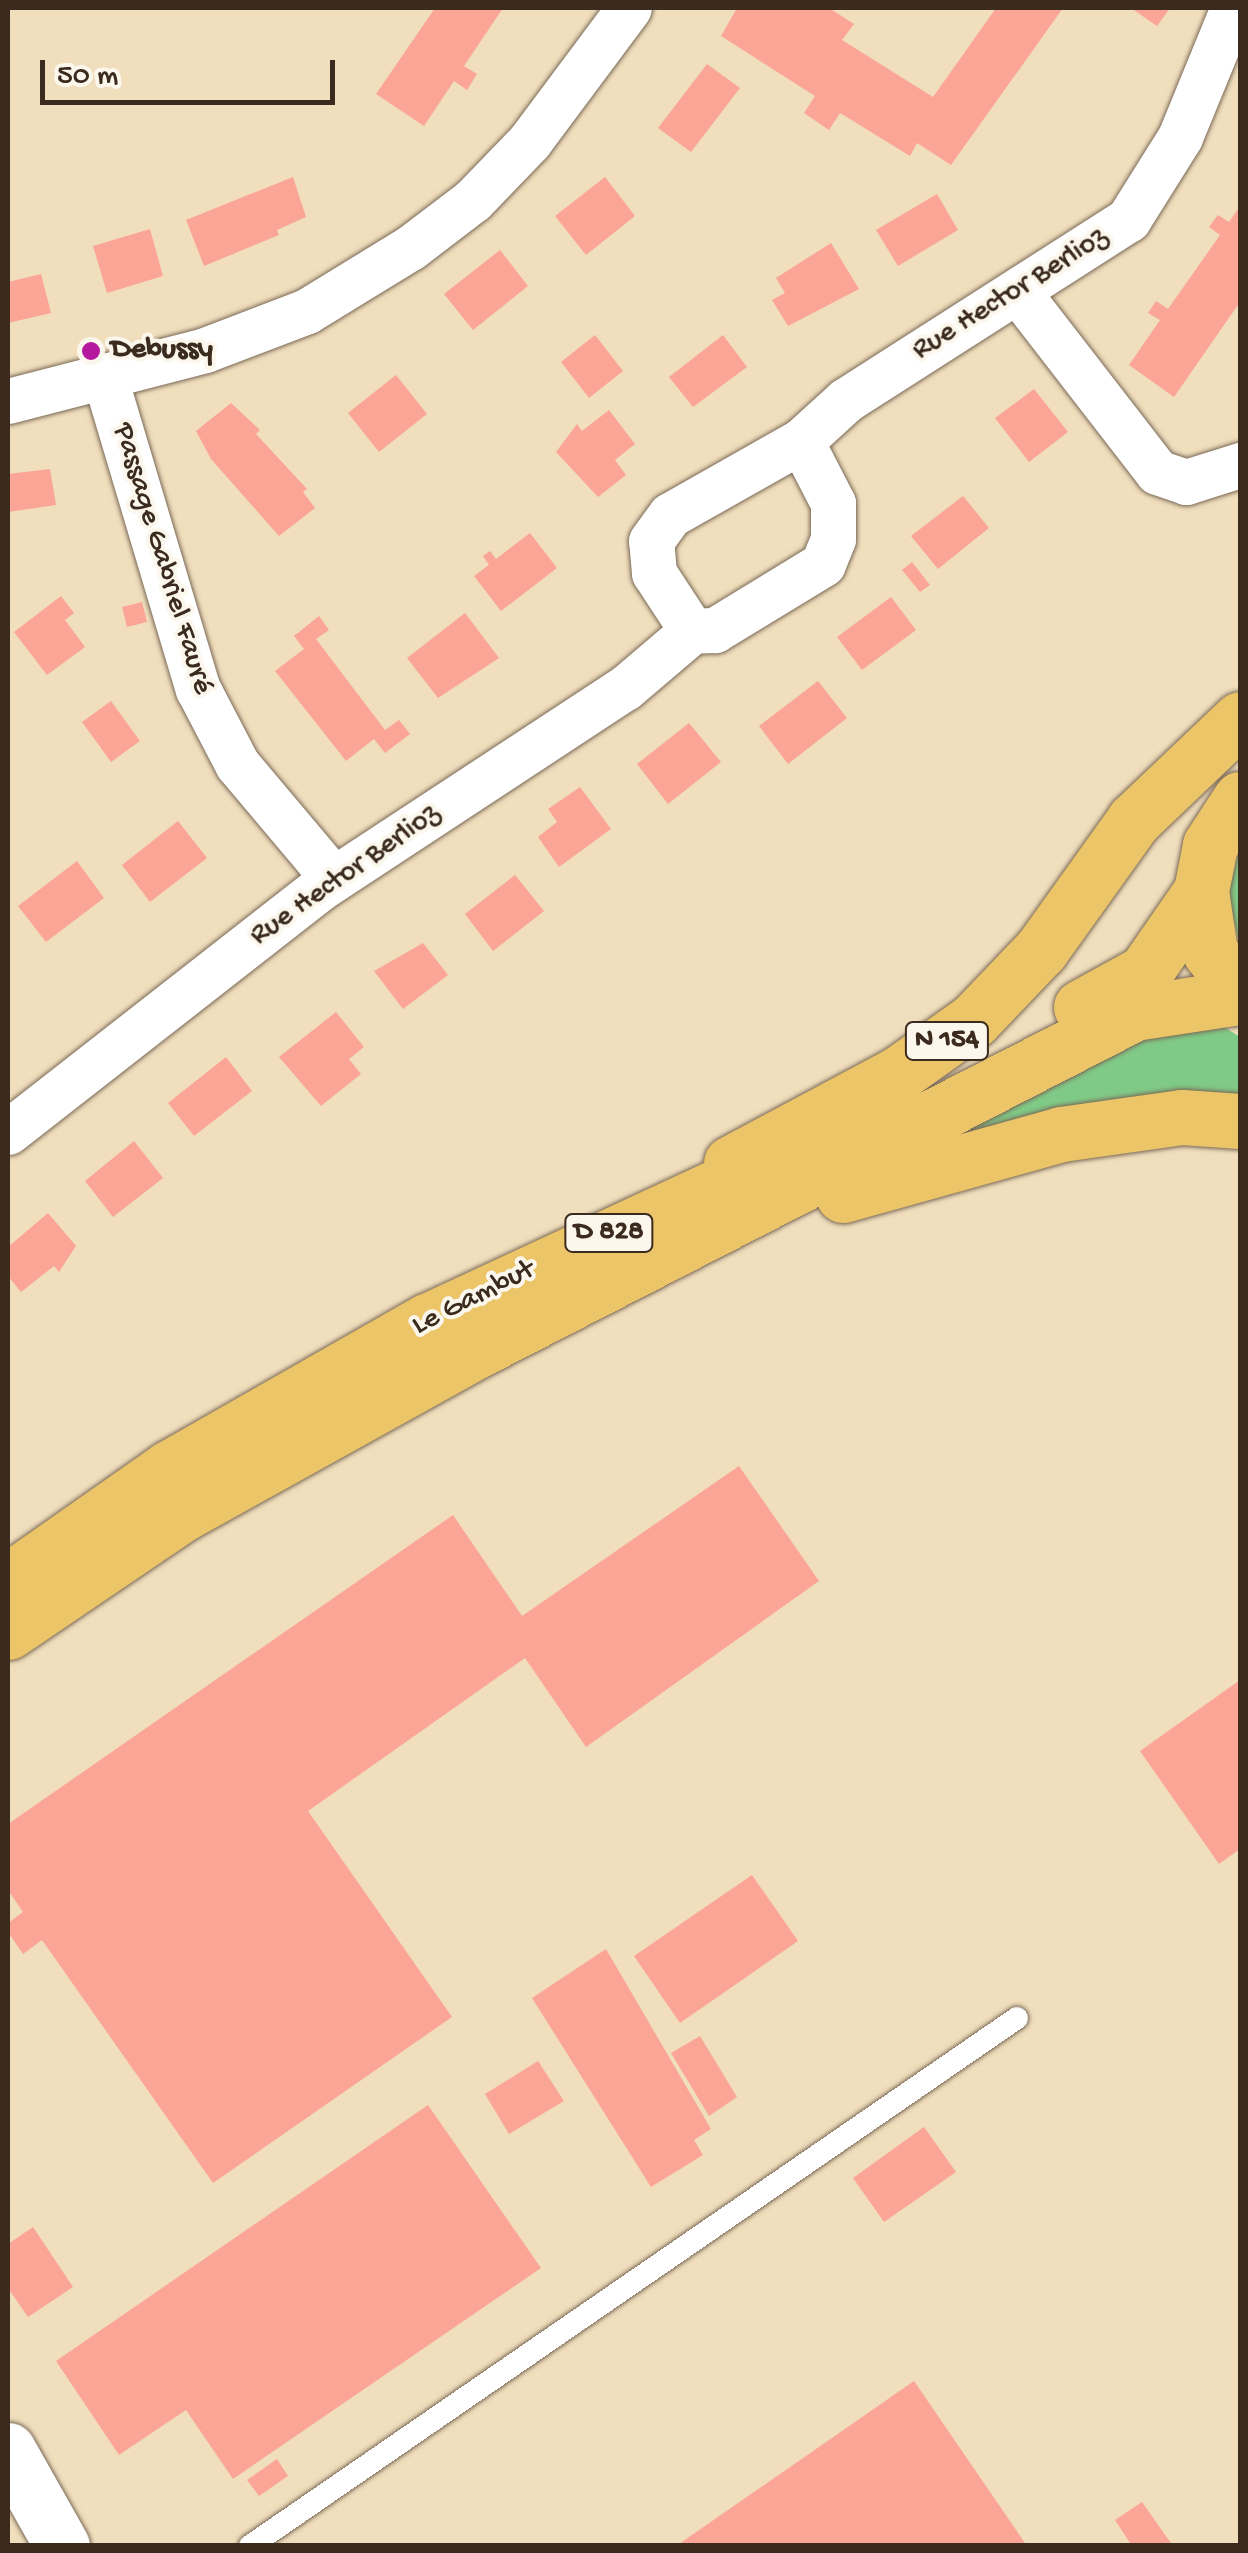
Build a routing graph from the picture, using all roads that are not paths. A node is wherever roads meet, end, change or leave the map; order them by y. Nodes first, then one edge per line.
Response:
1 (629, 8) edge
2 (1234, 8) edge
3 (1018, 292) junction
4 (104, 378) junction
5 (8, 400) edge
6 (801, 441) junction
7 (1240, 465) edge
8 (692, 631) junction
9 (1240, 719) edge
10 (1240, 799) edge
11 (334, 879) junction
12 (1201, 891) junction
13 (1240, 994) edge
14 (1240, 1121) edge
15 (8, 1132) edge
16 (564, 1253) junction
17 (651, 1262) junction
18 (8, 1581) edge
19 (8, 1632) edge
20 (1017, 2018) dead end
21 (8, 2450) edge
22 (62, 2546) edge
23 (250, 2546) edge

1 - 4 street
2 - 3 street, Rue Hector Berlioz
3 - 6 street, Rue Hector Berlioz
3 - 7 street
4 - 5 street
4 - 11 street, Passage Gabriel Fauré
6 - 8 street, Rue Hector Berlioz
6 - 8 street, Rue Hector Berlioz
8 - 11 street, Rue Hector Berlioz
9 - 16 main road, N 154
10 - 12 main road
11 - 15 street, Rue Hector Berlioz
12 - 13 main road
12 - 16 main road, Le Gambut / D 828
13 - 17 main road, D 828
14 - 17 main road, D 828
16 - 18 main road, Le Gambut / D 828
17 - 19 main road, Le Gambut / D 828
20 - 23 lane
21 - 22 street

